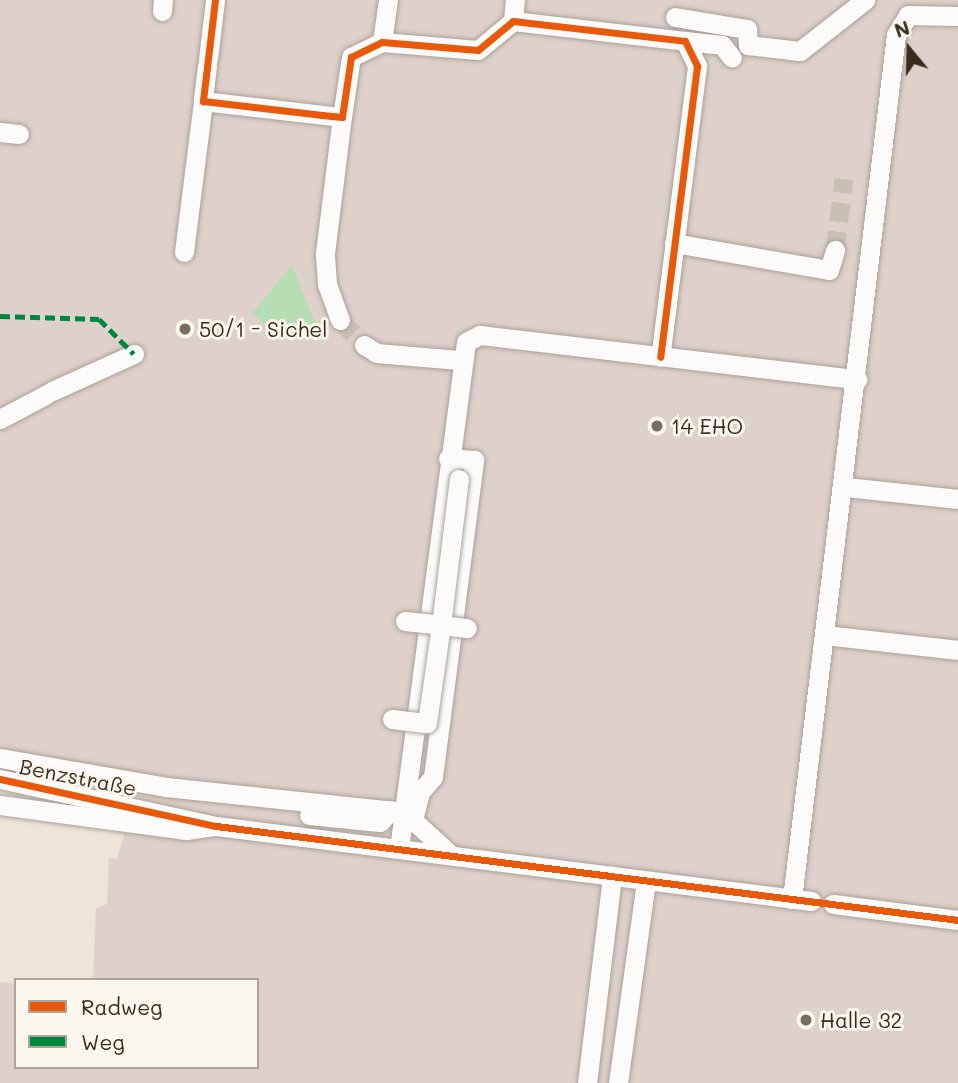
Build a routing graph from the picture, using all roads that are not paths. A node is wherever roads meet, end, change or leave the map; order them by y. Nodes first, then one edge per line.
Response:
1 (215, 0) edge
2 (387, 0) edge
3 (515, 0) edge
4 (865, 0) edge
5 (958, 16) edge
6 (675, 17) dead end
7 (513, 21) junction
8 (685, 41) junction
9 (382, 42) junction
10 (732, 58) dead end
11 (204, 101) junction
12 (342, 117) junction
13 (674, 243) junction
14 (835, 250) tunnel mouth
15 (184, 252) dead end
16 (340, 320) tunnel mouth
17 (364, 345) tunnel mouth
18 (134, 354) dead end
19 (660, 358) junction
20 (459, 360) junction
21 (858, 379) junction
22 (0, 419) edge
23 (460, 464) junction
24 (846, 487) junction
25 (958, 499) edge
26 (405, 621) dead end
27 (441, 625) junction
28 (467, 628) dead end
29 (825, 635) junction
30 (958, 650) edge
31 (392, 719) dead end
32 (0, 758) edge
33 (0, 779) edge
34 (0, 805) edge
35 (403, 813) junction
36 (148, 816) junction
37 (216, 826) junction
38 (399, 849) junction
39 (452, 855) junction
40 (612, 876) junction
41 (646, 881) junction
42 (833, 904) dead end
43 (958, 920) edge
44 (587, 1083) edge
45 (618, 1083) edge

1 - 11 street
2 - 9 street
3 - 7 street
4 - 6 street
5 - 21 street
7 - 8 street
7 - 9 street
8 - 10 street
8 - 13 street
9 - 12 street
11 - 12 street
11 - 15 street
12 - 16 street
13 - 14 street
13 - 19 street
17 - 20 street
18 - 22 street
19 - 20 street
19 - 21 street
20 - 23 street
21 - 24 street
23 - 27 street, bridge
23 - 35 street
24 - 25 street
24 - 29 street
26 - 27 street, bridge
27 - 28 street, bridge
27 - 31 street, bridge
29 - 30 street
29 - 41 street
32 - 35 street
33 - 36 street, Benzstraße
34 - 36 street, Benzstraße
35 - 37 street
35 - 38 street
35 - 39 street
36 - 37 street
37 - 38 street
38 - 39 street
39 - 40 street
40 - 41 street
40 - 44 street
41 - 45 street
42 - 43 street

